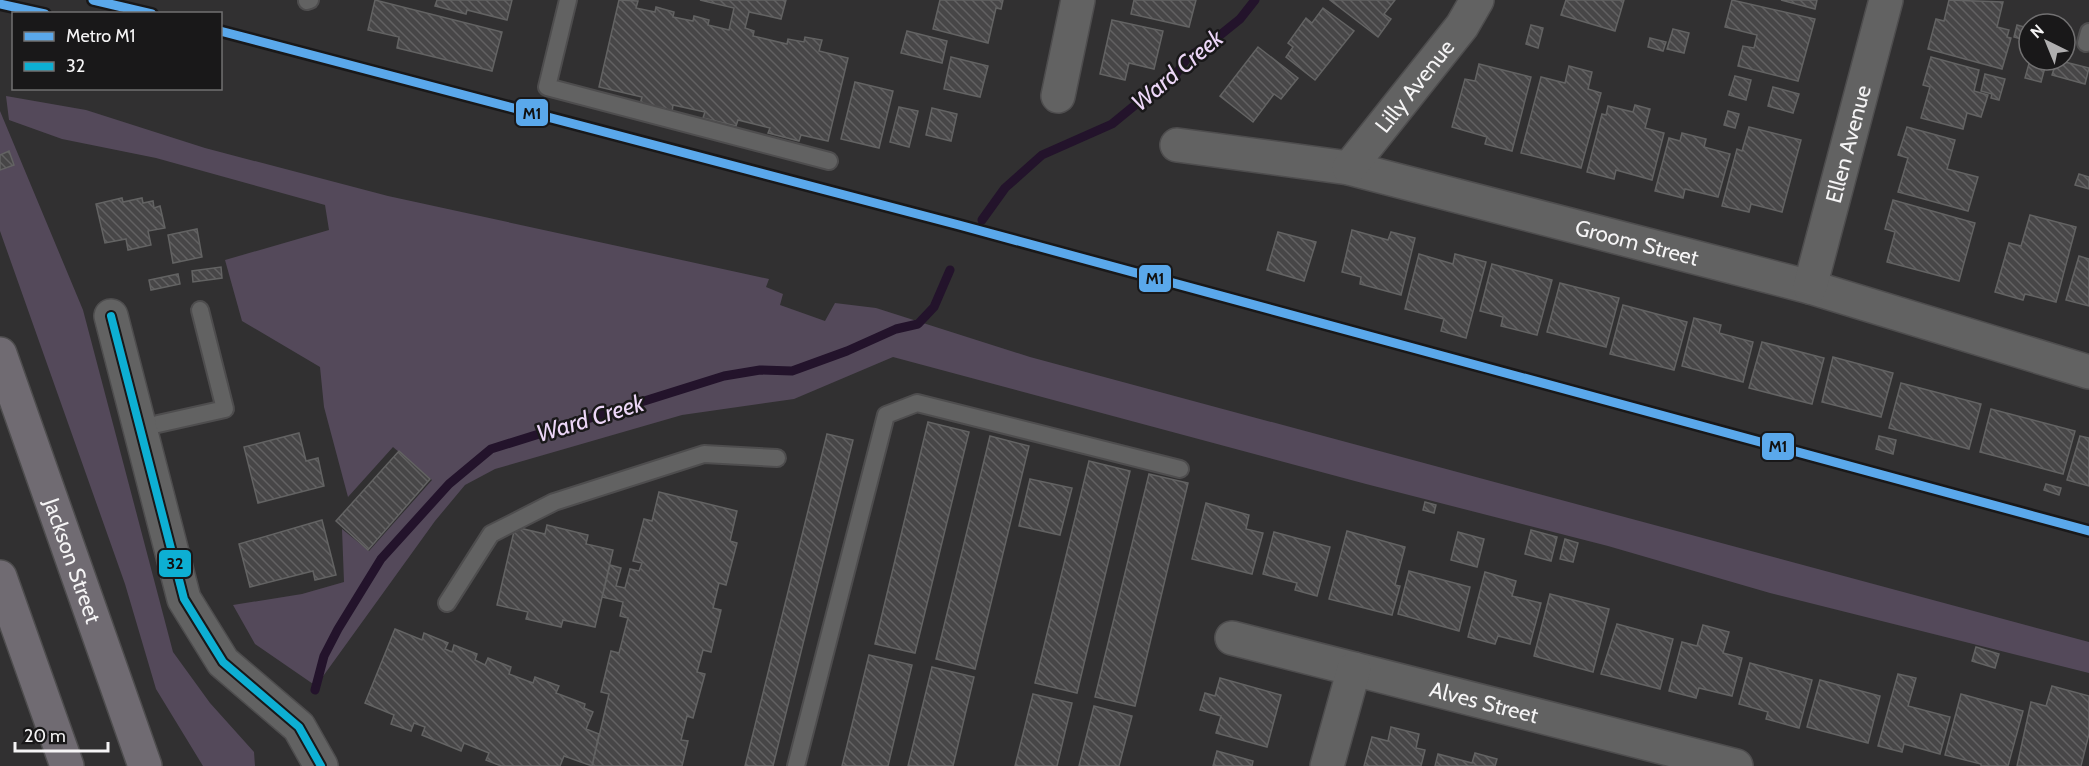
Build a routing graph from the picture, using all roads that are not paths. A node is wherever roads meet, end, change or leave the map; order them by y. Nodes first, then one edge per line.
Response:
1 (568, 0) edge
2 (1078, 0) edge
3 (1477, 0) edge
4 (1886, 0) edge
5 (1058, 96) dead end
6 (1177, 145) dead end
7 (829, 161) dead end
8 (1349, 168) junction
9 (1810, 287) junction
10 (200, 310) dead end
11 (111, 316) dead end
12 (0, 354) edge
13 (2089, 372) edge
14 (140, 428) junction
15 (777, 458) dead end
16 (1180, 469) dead end
17 (0, 577) edge
18 (447, 603) dead end
19 (1232, 638) dead end
20 (1354, 669) junction
21 (67, 766) edge
22 (145, 766) edge
23 (321, 766) edge
24 (796, 766) edge
25 (1327, 766) edge
26 (1736, 766) edge

1 - 7 lane
2 - 5 street
3 - 8 street, Lilly Avenue
4 - 9 street, Ellen Avenue
6 - 8 street, Groom Street
8 - 9 street, Groom Street
9 - 13 street, Groom Street
10 - 14 lane
11 - 14 street
12 - 22 main road, Jackson Street
14 - 23 street
15 - 18 lane
16 - 24 lane
17 - 21 main road
19 - 20 street, Alves Street
20 - 25 street
20 - 26 street, Alves Street

